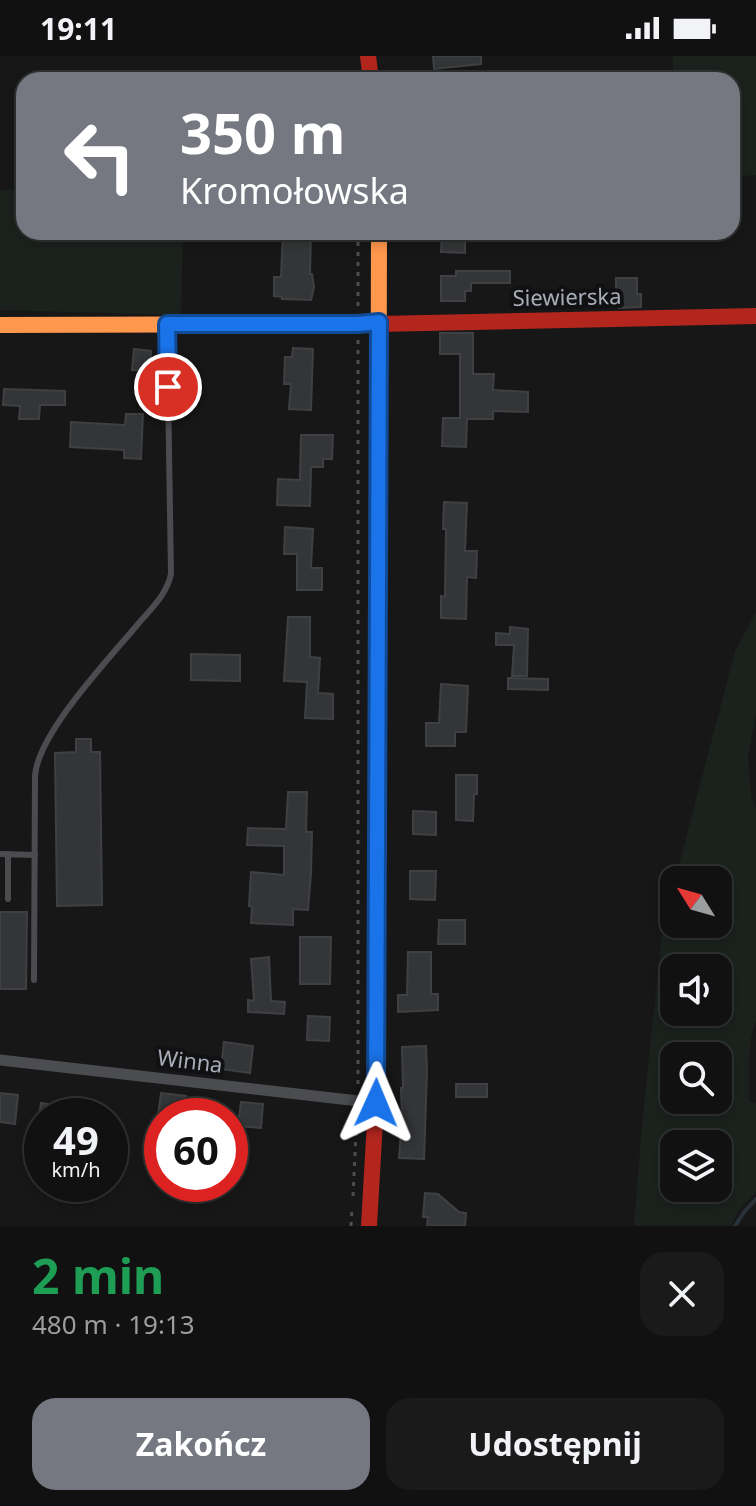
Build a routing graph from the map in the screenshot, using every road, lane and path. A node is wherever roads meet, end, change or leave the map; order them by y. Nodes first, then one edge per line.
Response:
1 (358, 240) edge
2 (379, 240) edge
3 (756, 316) edge
4 (379, 322) junction
5 (167, 324) junction
6 (358, 324) junction
7 (0, 325) edge
8 (4, 854) edge
9 (35, 855) junction
10 (8, 899) dead end
11 (34, 980) dead end
12 (0, 1060) edge
13 (358, 1101) junction
14 (376, 1103) junction
15 (351, 1226) edge
16 (369, 1226) edge

1 - 6 path
2 - 4 main road
3 - 4 main road, Siewierska
4 - 6 main road, Siewierska
4 - 14 main road
5 - 6 main road, Siewierska
5 - 7 main road, Siewierska
5 - 9 lane
6 - 13 path
8 - 9 lane
8 - 10 lane
9 - 11 lane
12 - 13 street, Winna
13 - 14 street, Winna
13 - 15 path
14 - 16 main road

